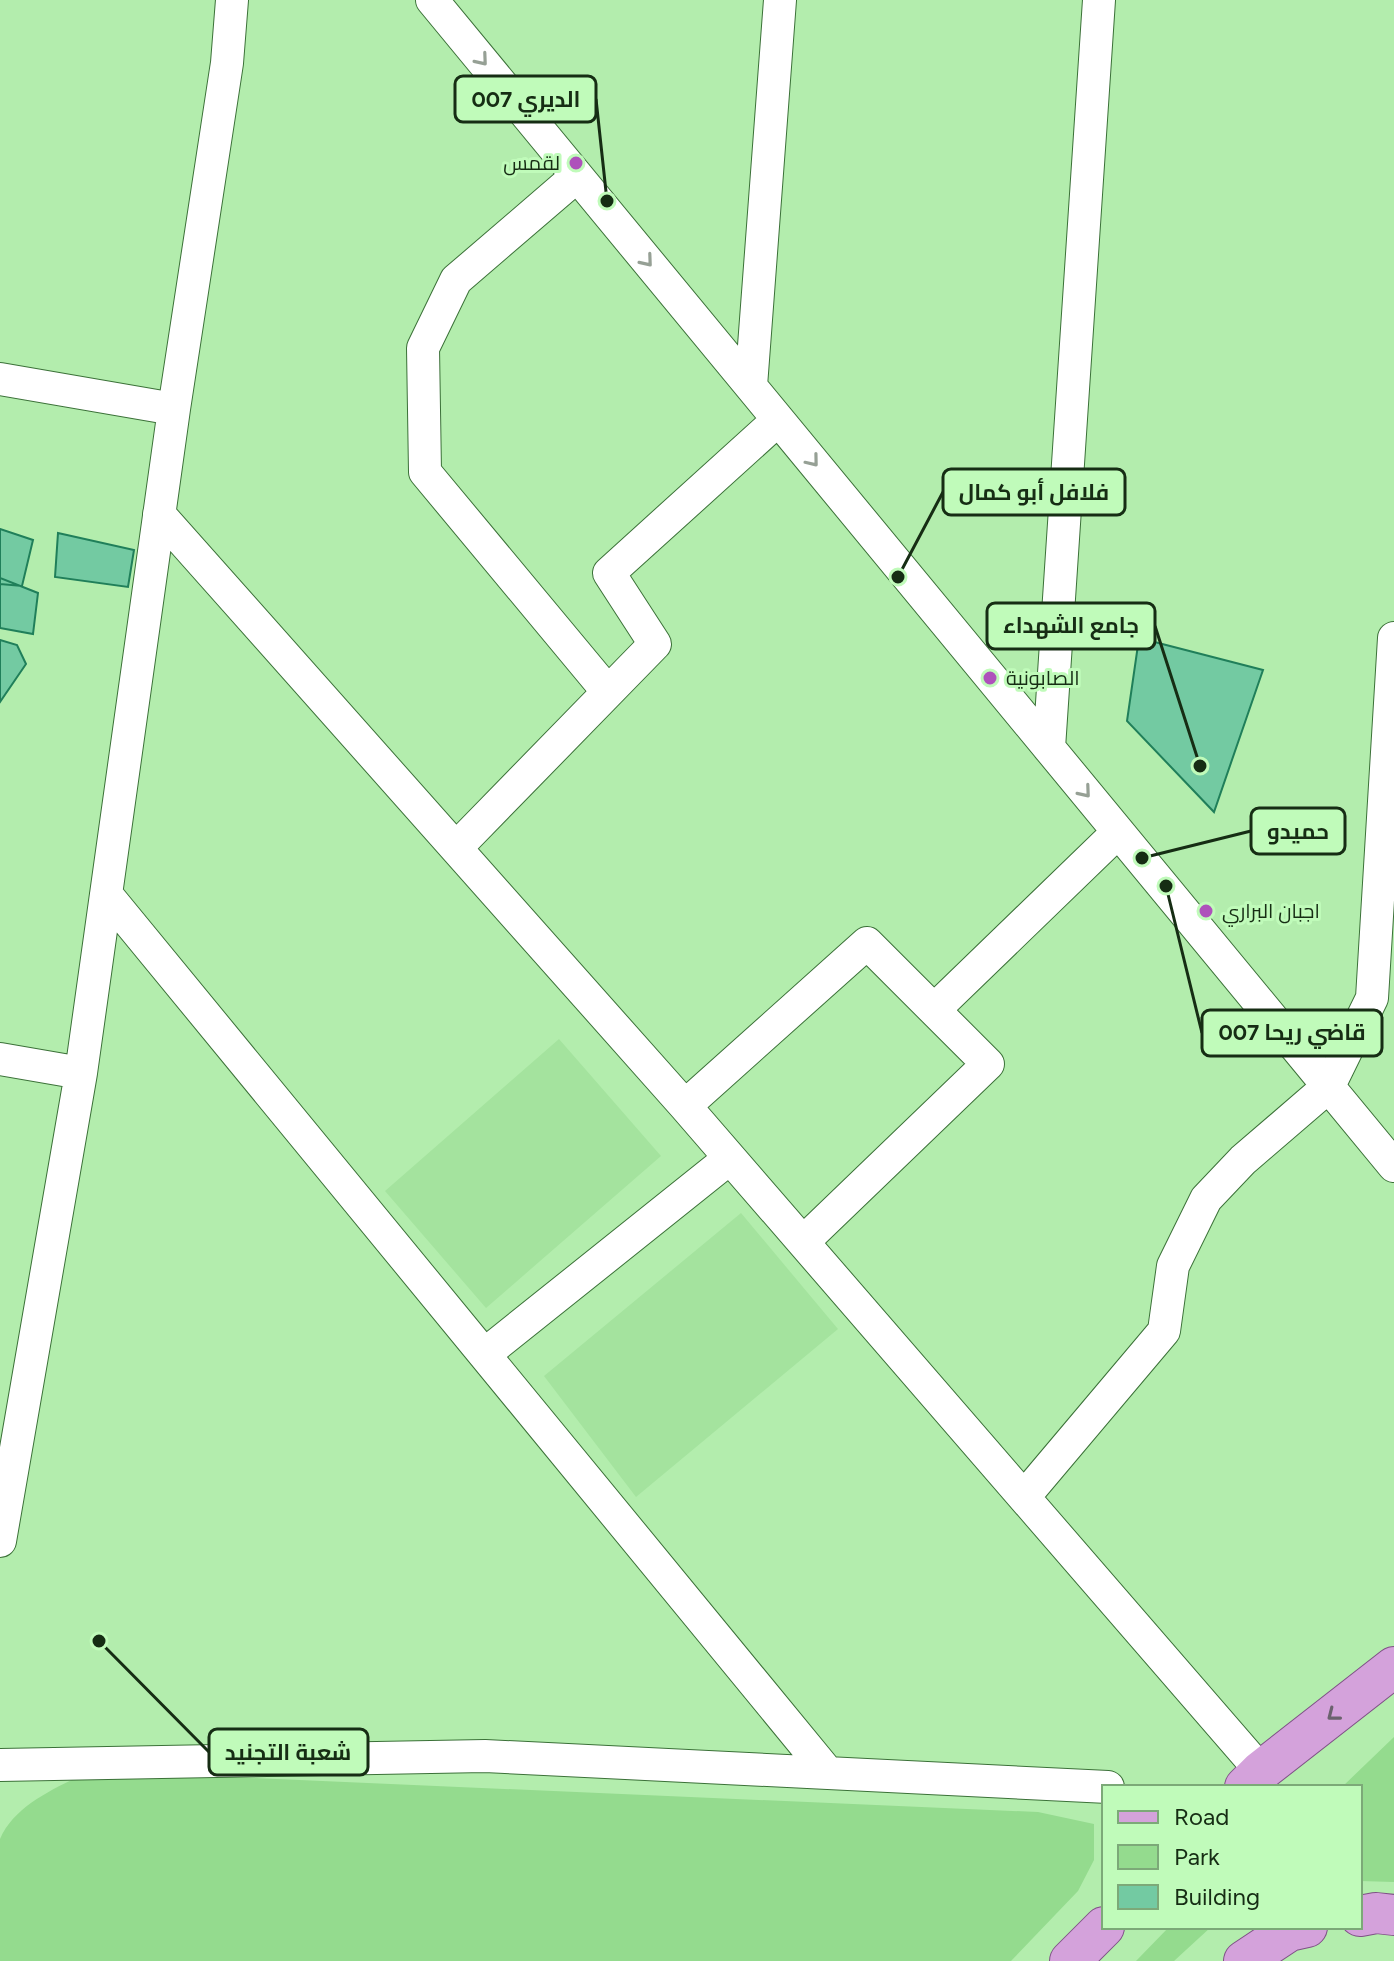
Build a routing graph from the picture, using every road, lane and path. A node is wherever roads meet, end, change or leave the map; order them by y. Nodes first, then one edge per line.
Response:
1 (232, 0) edge
2 (432, 0) edge
3 (780, 0) edge
4 (1099, 0) edge
5 (577, 176) junction
6 (0, 379) edge
7 (751, 386) junction
8 (174, 409) junction
9 (778, 420) junction
10 (159, 514) junction
11 (1394, 638) edge
12 (608, 692) junction
13 (1049, 748) junction
14 (1118, 832) junction
15 (456, 848) junction
16 (106, 894) junction
17 (934, 1010) junction
18 (0, 1059) edge
19 (81, 1073) junction
20 (1329, 1086) junction
21 (685, 1106) junction
22 (730, 1158) junction
23 (1394, 1166) edge
24 (803, 1242) junction
25 (485, 1354) junction
26 (1024, 1497) junction
27 (0, 1541) edge
28 (1394, 1667) edge
29 (0, 1765) edge
30 (828, 1773) junction
31 (1253, 1779) edge
32 (1102, 1787) edge
33 (1394, 1915) edge
34 (1362, 1916) edge
35 (1102, 1929) edge
36 (1298, 1929) edge
37 (1070, 1961) edge
38 (1244, 1961) edge

1 - 8 street
2 -> 5 street
3 - 7 street
4 - 13 street
5 -> 7 street
5 - 12 street
6 - 8 street
7 - 9 street
8 - 10 street
9 - 12 street
9 -> 13 street
10 - 15 street
10 - 16 street
11 - 20 street
12 - 15 street
13 -> 14 street
14 - 17 street
14 - 20 street
15 - 21 street
16 - 19 street
16 - 25 street
17 - 21 street
17 - 24 street
18 - 19 street
19 - 27 street
20 - 23 street
20 - 26 street
21 - 22 street
22 - 24 street
22 - 25 street
24 - 26 street
25 - 30 street
26 - 31 street
28 -> 31 main road
29 - 30 street
30 - 32 street
33 - 34 main road
35 - 37 main road
36 - 38 main road

